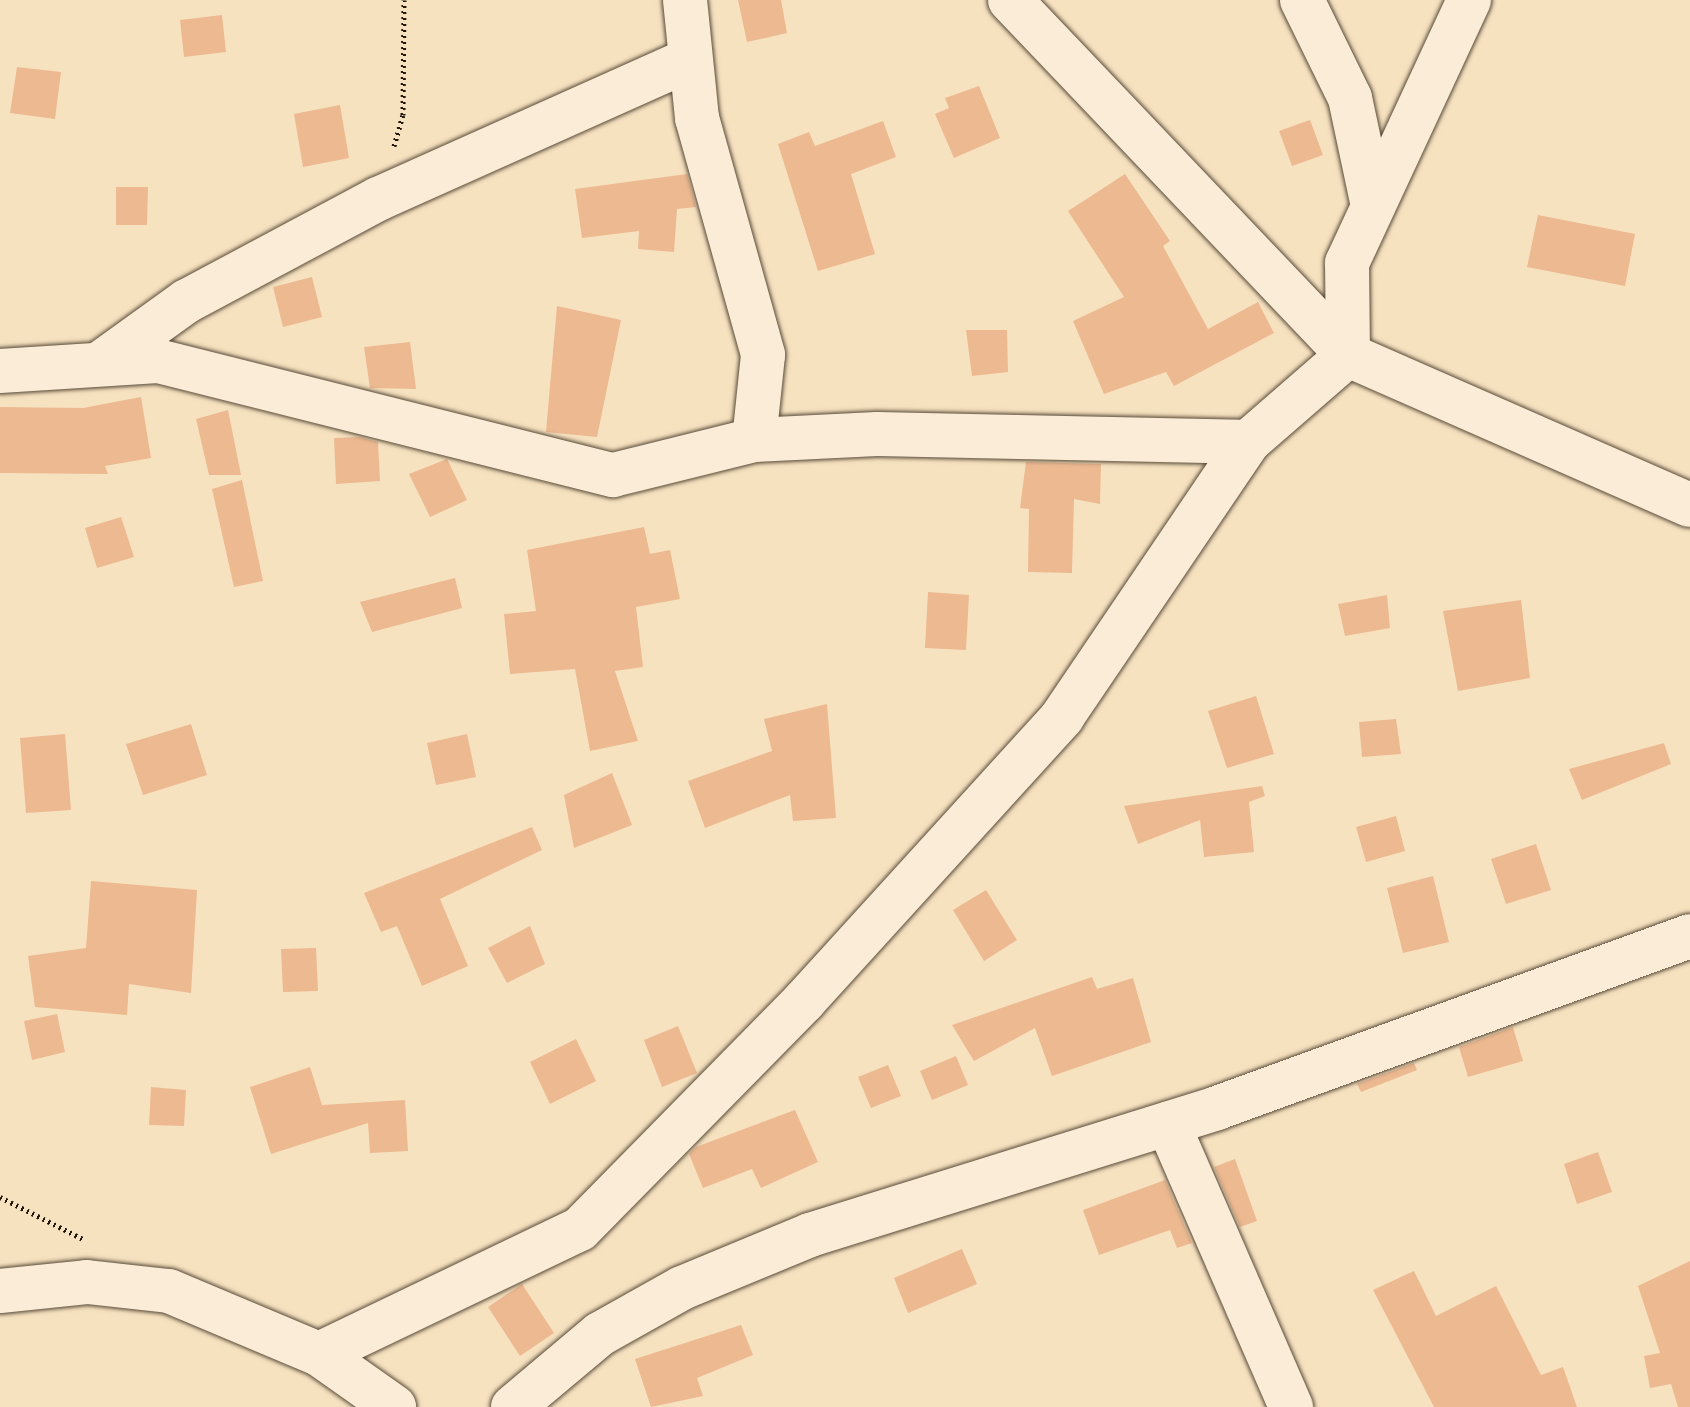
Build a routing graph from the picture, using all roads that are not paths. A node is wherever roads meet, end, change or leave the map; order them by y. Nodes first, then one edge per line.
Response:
1 (685, 0) edge
2 (1010, 0) edge
3 (1302, 0) edge
4 (1469, 0) edge
5 (686, 61) junction
6 (1373, 206) junction
7 (1348, 355) junction
8 (102, 362) junction
9 (0, 371) edge
10 (754, 440) junction
11 (1248, 442) junction
12 (1690, 505) edge
13 (1690, 936) edge
14 (1168, 1124) junction
15 (0, 1291) edge
16 (319, 1354) junction
17 (394, 1407) edge
18 (513, 1407) edge
19 (1291, 1407) edge

1 - 5 street
2 - 7 street
3 - 6 street
4 - 6 street
5 - 8 street
5 - 10 street
6 - 7 street
7 - 11 street
7 - 12 street
8 - 9 street
8 - 10 street
10 - 11 street
11 - 16 street
13 - 14 street
14 - 18 street
14 - 19 street
15 - 16 street
16 - 17 street

